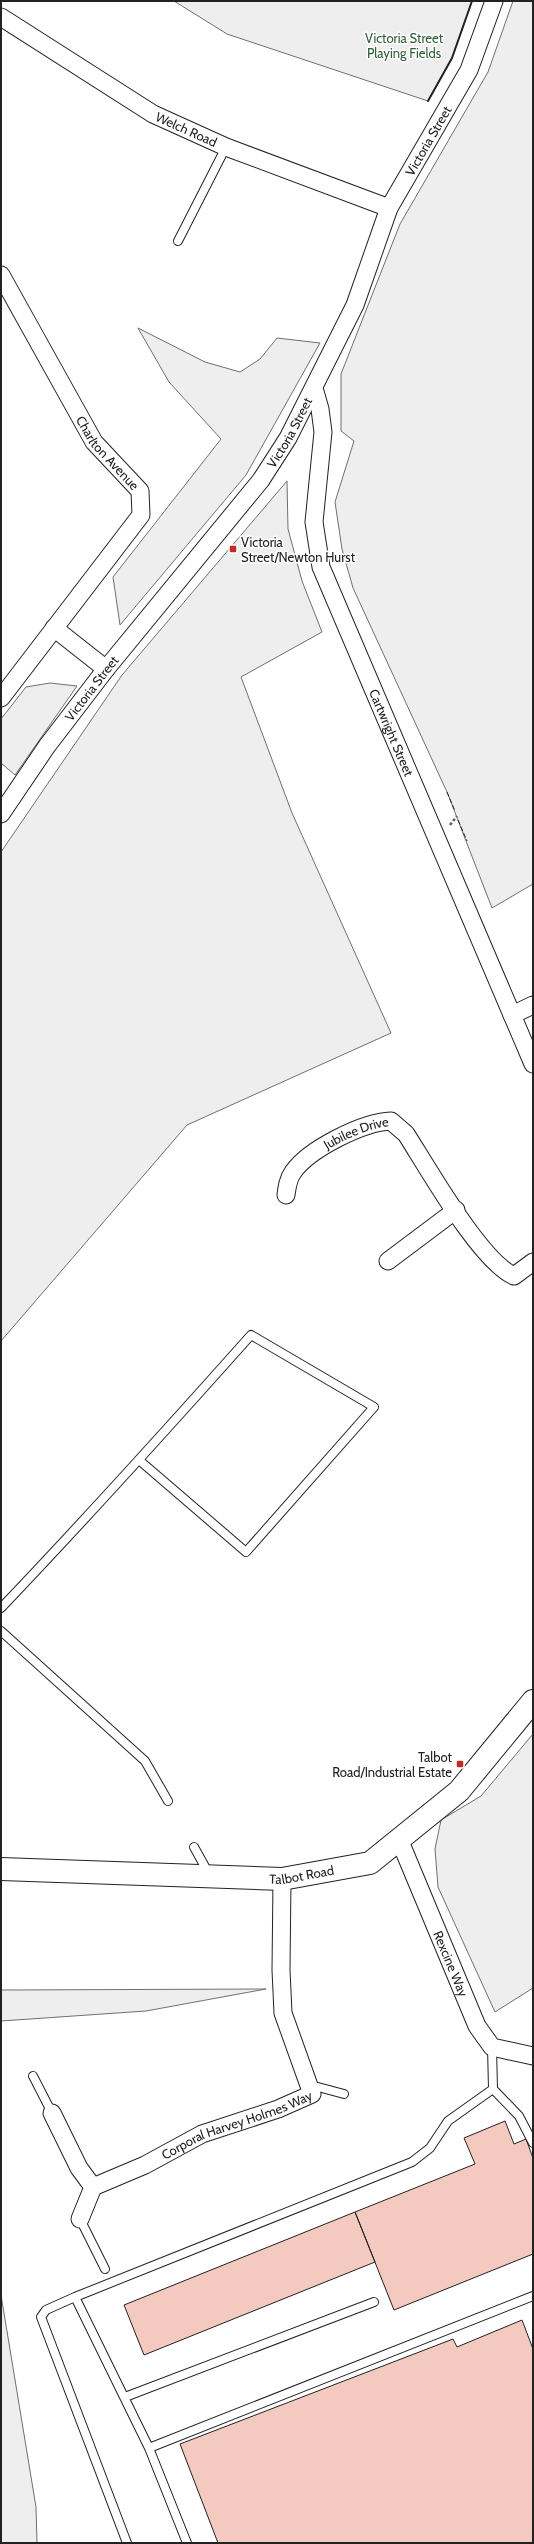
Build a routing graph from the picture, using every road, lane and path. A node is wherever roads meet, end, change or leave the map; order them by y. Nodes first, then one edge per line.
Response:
1 (494, 1) edge
2 (1, 17) edge
3 (226, 147) junction
4 (389, 208) junction
5 (178, 241) dead end
6 (1, 275) edge
7 (314, 388) junction
8 (54, 628) junction
9 (106, 669) junction
10 (1, 698) edge
11 (1, 814) edge
12 (533, 1004) edge
13 (512, 1015) junction
14 (533, 1064) edge
15 (286, 1195) dead end
16 (456, 1210) junction
17 (388, 1260) dead end
18 (533, 1262) edge
19 (139, 1460) junction
20 (1, 1608) edge
21 (1, 1631) edge
22 (533, 1701) edge
23 (168, 1801) dead end
24 (399, 1840) junction
25 (194, 1847) dead end
26 (1, 1869) edge
27 (210, 1876) junction
28 (282, 1879) junction
29 (492, 2047) junction
30 (533, 2056) edge
31 (33, 2076) dead end
32 (493, 2089) junction
33 (312, 2094) junction
34 (344, 2094) dead end
35 (52, 2113) joint
36 (533, 2143) edge
37 (93, 2187) junction
38 (80, 2219) joint
39 (105, 2269) dead end
40 (533, 2296) edge
41 (75, 2297) junction
42 (374, 2302) dead end
43 (125, 2397) junction
44 (149, 2448) junction
45 (127, 2543) edge
46 (187, 2543) edge

1 - 4 street, Victoria Street
2 - 3 street, Welch Road
3 - 4 street, Welch Road
3 - 5 lane
4 - 7 street, Victoria Street
6 - 8 street, Charlton Avenue
7 - 9 street, Victoria Street
7 - 13 street, Cartwright Street
8 - 9 street
8 - 10 street, Charlton Avenue
9 - 11 street, Victoria Street
12 - 13 street
13 - 14 street, Cartwright Street
15 - 16 street, Jubilee Drive
16 - 17 street
16 - 18 street, Jubilee Drive
19 - 19 lane
19 - 20 lane
21 - 23 lane
22 - 24 street, Talbot Road
24 - 28 street, Talbot Road
24 - 29 street, Rexcine Way
25 - 27 lane
26 - 27 street, Talbot Road
27 - 28 street, Talbot Road
28 - 33 street, Corporal Harvey Holmes Way
29 - 30 street
29 - 32 lane
31 - 35 lane
32 - 36 lane
32 - 41 lane
33 - 34 lane
33 - 37 street, Corporal Harvey Holmes Way
35 - 37 street
37 - 38 street
38 - 39 lane
40 - 44 lane
41 - 43 lane
41 - 45 lane
42 - 43 lane
43 - 44 lane
44 - 46 lane

